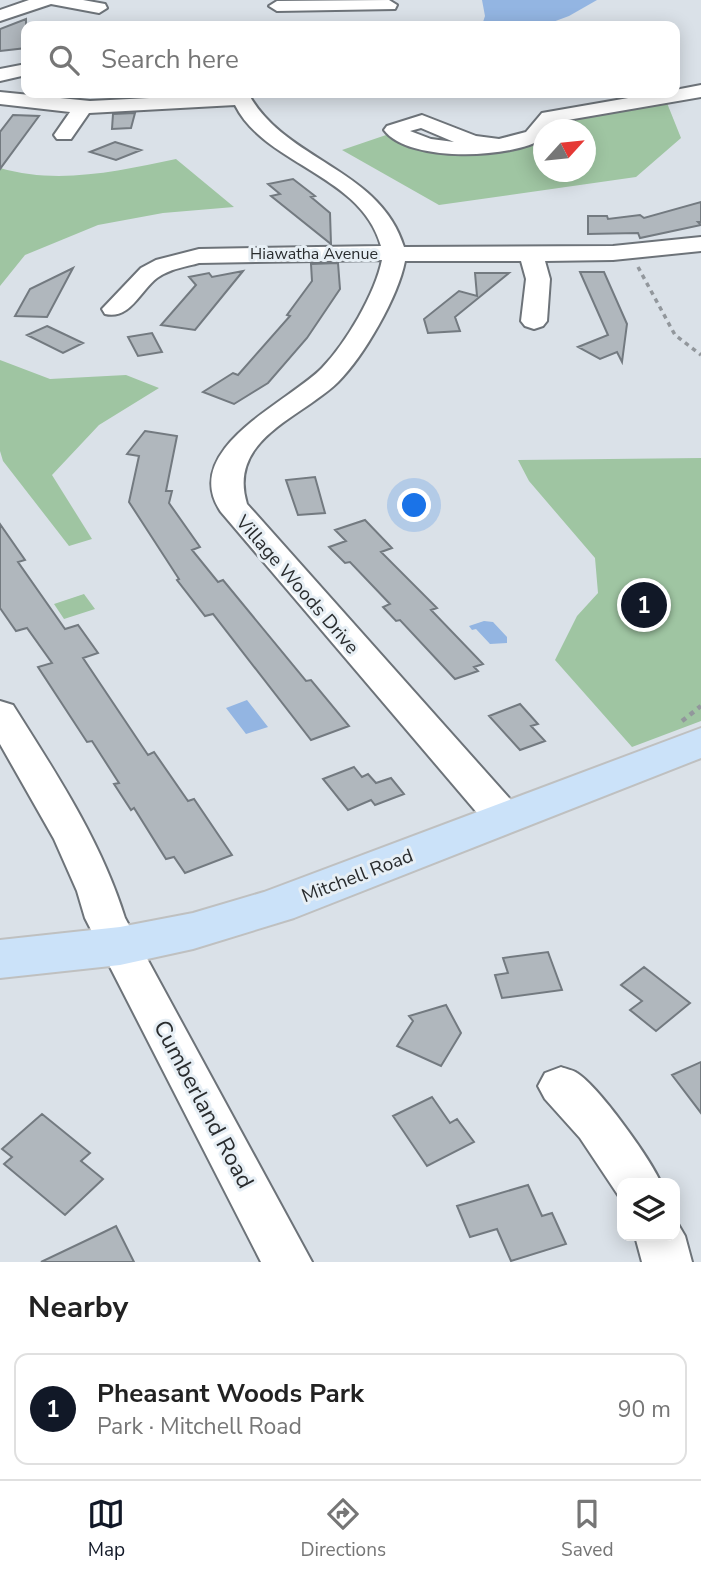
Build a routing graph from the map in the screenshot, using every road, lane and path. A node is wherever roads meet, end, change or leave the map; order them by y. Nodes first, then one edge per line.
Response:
1 (45, 0) edge
2 (55, 0) edge
3 (389, 5) dead end
4 (99, 8) dead end
5 (276, 8) edge
6 (0, 16) edge
7 (21, 71) edge
8 (0, 75) edge
9 (701, 91) edge
10 (680, 95) edge
11 (0, 98) edge
12 (221, 98) edge
13 (242, 98) edge
14 (660, 98) edge
15 (83, 107) junction
16 (64, 135) dead end
17 (499, 145) dead end
18 (701, 244) edge
19 (394, 253) junction
20 (630, 253) junction
21 (531, 254) junction
22 (114, 309) dead end
23 (534, 321) dead end
24 (701, 355) edge
25 (701, 706) edge
26 (0, 713) edge
27 (686, 734) edge
28 (504, 818) junction
29 (120, 946) junction
30 (0, 959) edge
31 (561, 1086) dead end
32 (634, 1178) edge
33 (661, 1241) edge
34 (287, 1262) edge
35 (667, 1262) edge

1 - 6 street
2 - 4 street
3 - 5 street
7 - 8 street
9 - 10 street
11 - 15 street
12 - 15 street
13 - 19 street
14 - 17 street
15 - 16 street
18 - 20 street, Hiawatha Avenue
19 - 21 street, Hiawatha Avenue
19 - 22 street, Hiawatha Avenue
19 - 28 street, Village Woods Drive
20 - 21 street, Hiawatha Avenue
20 - 24 path
21 - 23 street
25 - 27 path
26 - 29 street, Cumberland Road
27 - 28 main road, Mitchell Road
28 - 29 main road, Mitchell Road
29 - 30 main road, Mitchell Road
29 - 34 street, Cumberland Road
31 - 32 street
33 - 35 street

